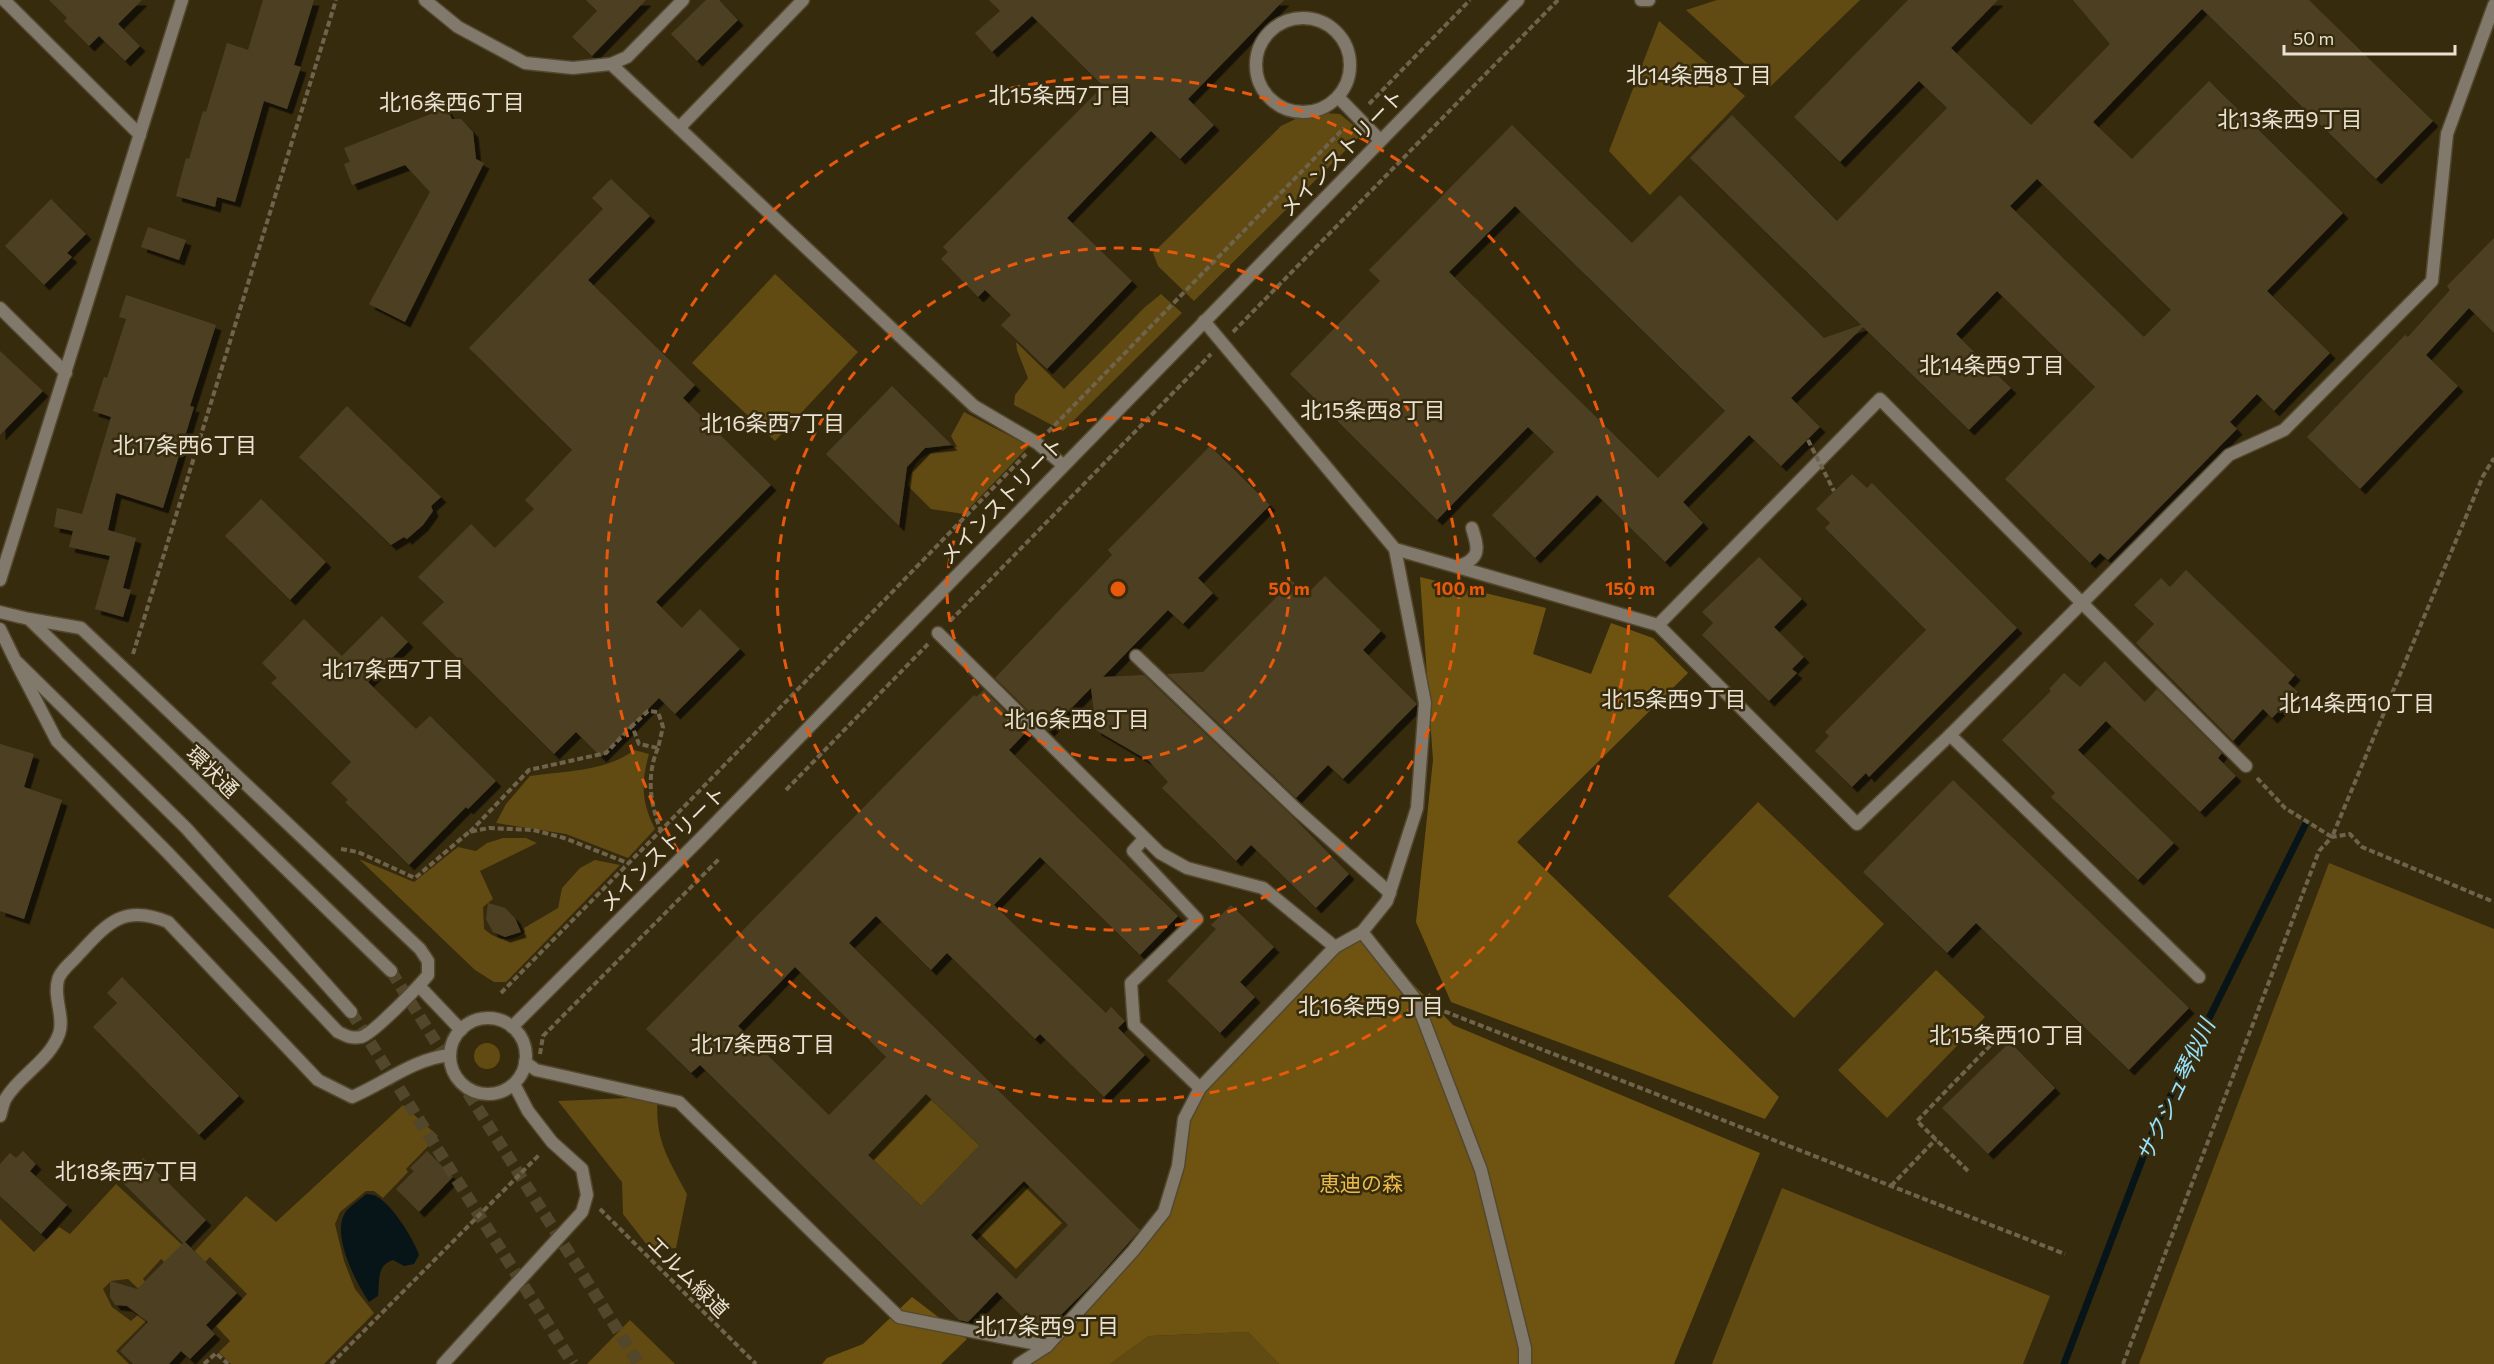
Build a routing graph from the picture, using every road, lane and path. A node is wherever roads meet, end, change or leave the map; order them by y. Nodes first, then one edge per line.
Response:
1 (4, 0) edge
2 (182, 0) edge
3 (336, 0) edge
4 (425, 0) edge
5 (683, 0) edge
6 (803, 0) edge
7 (1470, 0) edge
8 (1518, 0) edge
9 (1558, 0) edge
10 (1641, 0) edge
11 (1649, 0) edge
12 (2494, 5) edge
13 (611, 64) junction
14 (1338, 98) junction
15 (1357, 116) junction
16 (679, 128) junction
17 (140, 135) junction
18 (1380, 140) junction
19 (0, 308) edge
20 (1204, 321) junction
21 (1222, 343) junction
22 (66, 373) junction
23 (1808, 440) dead end
24 (1037, 443) junction
25 (2494, 458) edge
26 (1063, 465) junction
27 (1092, 474) dead end
28 (1834, 491) dead end
29 (1472, 528) dead end
30 (1395, 549) junction
31 (1459, 566) junction
32 (0, 580) edge
33 (2082, 603) junction
34 (0, 612) edge
35 (29, 619) junction
36 (1658, 625) junction
37 (0, 629) edge
38 (938, 633) dead end
39 (133, 654) dead end
40 (1136, 656) dead end
41 (15, 660) junction
42 (632, 726) junction
43 (1950, 735) junction
44 (657, 748) junction
45 (2246, 766) joint
46 (661, 831) junction
47 (469, 832) junction
48 (2332, 837) junction
49 (1144, 838) junction
50 (339, 849) dead end
51 (718, 859) dead end
52 (629, 863) junction
53 (1390, 893) junction
54 (2494, 902) edge
55 (1362, 933) junction
56 (1335, 947) junction
57 (391, 970) tunnel mouth
58 (2199, 977) dead end
59 (419, 986) junction
60 (501, 993) dead end
61 (1416, 1000) junction
62 (351, 1012) tunnel mouth
63 (512, 1027) junction
64 (461, 1030) junction
65 (2003, 1032) dead end
66 (543, 1036) dead end
67 (450, 1054) junction
68 (525, 1062) junction
69 (514, 1084) junction
70 (1200, 1088) junction
71 (0, 1116) edge
72 (1936, 1139) junction
73 (541, 1154) dead end
74 (1968, 1172) dead end
75 (1891, 1186) junction
76 (600, 1209) dead end
77 (2065, 1254) dead end
78 (1047, 1346) junction
79 (204, 1364) edge
80 (228, 1364) edge
81 (331, 1364) edge
82 (444, 1364) edge
83 (756, 1364) edge
84 (1018, 1364) edge
85 (1525, 1364) edge
86 (2123, 1364) edge

1 - 17 street
2 - 17 street
3 - 39 path
4 - 13 street
5 - 13 street
6 - 16 street
7 - 15 path
8 - 18 street, メインストリート
9 - 21 path
10 - 11 street
12 - 33 street
13 - 16 street
14 - 14 street
14 - 15 street
15 - 18 street
15 - 24 path
16 - 24 street
17 - 22 street
18 - 20 street, メインストリート
19 - 22 street
20 - 21 street
20 - 26 street, メインストリート
21 - 27 path
21 - 30 street
22 - 32 street
23 - 28 path, bridge
24 - 26 street
24 - 46 path
25 - 48 path
26 - 63 street, メインストリート
29 - 31 street
30 - 31 street
30 - 53 street
31 - 36 street
33 - 36 street
33 - 43 street
33 - 45 street
34 - 35 street
35 - 57 street, 環状通
35 - 59 street
36 - 43 street
37 - 41 street
38 - 49 street
40 - 53 street
41 - 59 street
41 - 62 street
42 - 44 path
42 - 44 path
42 - 47 path
43 - 58 street
44 - 46 path
45 - 48 path
46 - 52 path
47 - 50 path
47 - 52 path
48 - 54 path
48 - 86 path
49 - 56 street
49 - 70 street
51 - 66 path
52 - 60 path
53 - 55 street
55 - 56 street
55 - 61 street
56 - 70 street
59 - 64 street
61 - 75 path
61 - 85 street
63 - 64 street
63 - 68 street
64 - 67 street
65 - 72 path
67 - 69 street
67 - 71 street
68 - 69 street
68 - 78 street
69 - 82 street
70 - 78 street
72 - 74 path
72 - 75 path
73 - 81 path
75 - 77 path
76 - 83 path, エルム緑道
78 - 84 street
79 - 80 path

